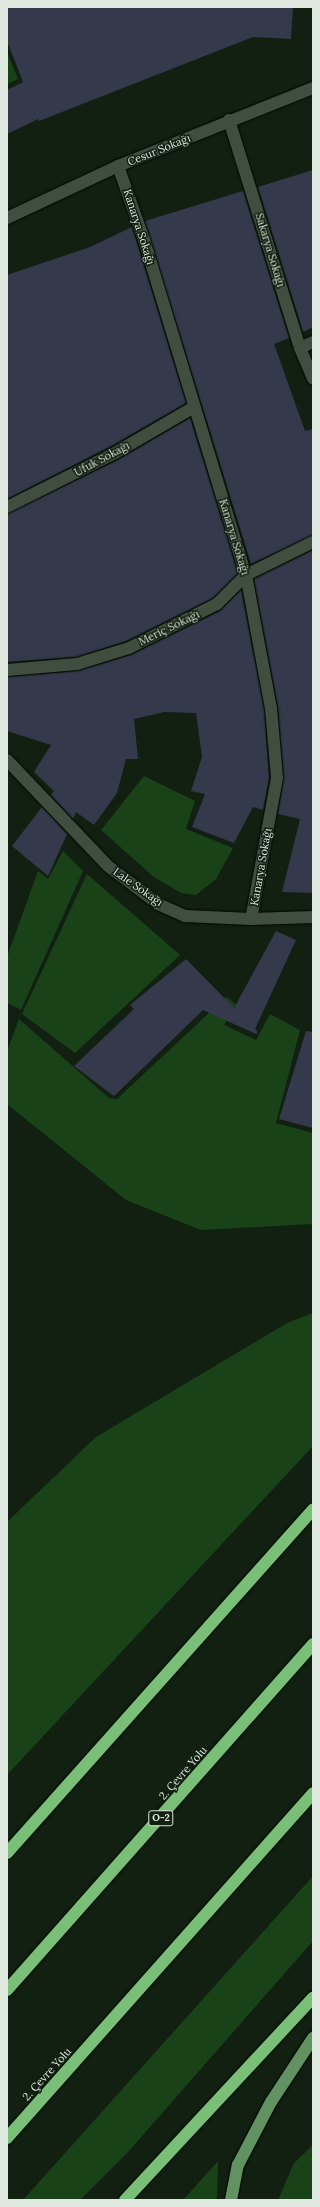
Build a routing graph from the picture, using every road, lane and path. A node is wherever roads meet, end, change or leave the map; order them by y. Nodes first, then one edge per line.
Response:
1 (313, 88) edge
2 (230, 120) junction
3 (118, 166) junction
4 (7, 218) edge
5 (313, 342) edge
6 (300, 348) junction
7 (313, 378) edge
8 (194, 407) junction
9 (7, 507) edge
10 (313, 542) edge
11 (246, 575) junction
12 (7, 670) edge
13 (7, 760) edge
14 (313, 917) edge
15 (251, 919) junction
16 (313, 1509) edge
17 (313, 1644) edge
18 (313, 1793) edge
19 (7, 1853) edge
20 (7, 1990) edge
21 (313, 1998) edge
22 (313, 2038) edge
23 (7, 2138) edge
24 (125, 2200) edge
25 (231, 2200) edge

1 - 2 street, Cesur Sokağı
2 - 3 street, Cesur Sokağı
2 - 6 street, Sakarya Sokağı
3 - 4 street, Cesur Sokağı
3 - 8 street, Kanarya Sokağı
5 - 6 street
6 - 7 street, Sakarya Sokağı
8 - 9 street, Ufuk Sokağı
8 - 11 street, Kanarya Sokağı
10 - 11 street, Meriç Sokağı
11 - 12 street, Meriç Sokağı
11 - 15 street, Kanarya Sokağı
13 - 15 street, Lale Sokağı
14 - 15 street, Lale Sokağı
16 - 19 highway
17 - 20 highway, 2. Çevre Yolu / O-2
18 - 23 highway, 2. Çevre Yolu
21 - 24 highway
22 - 25 main road

